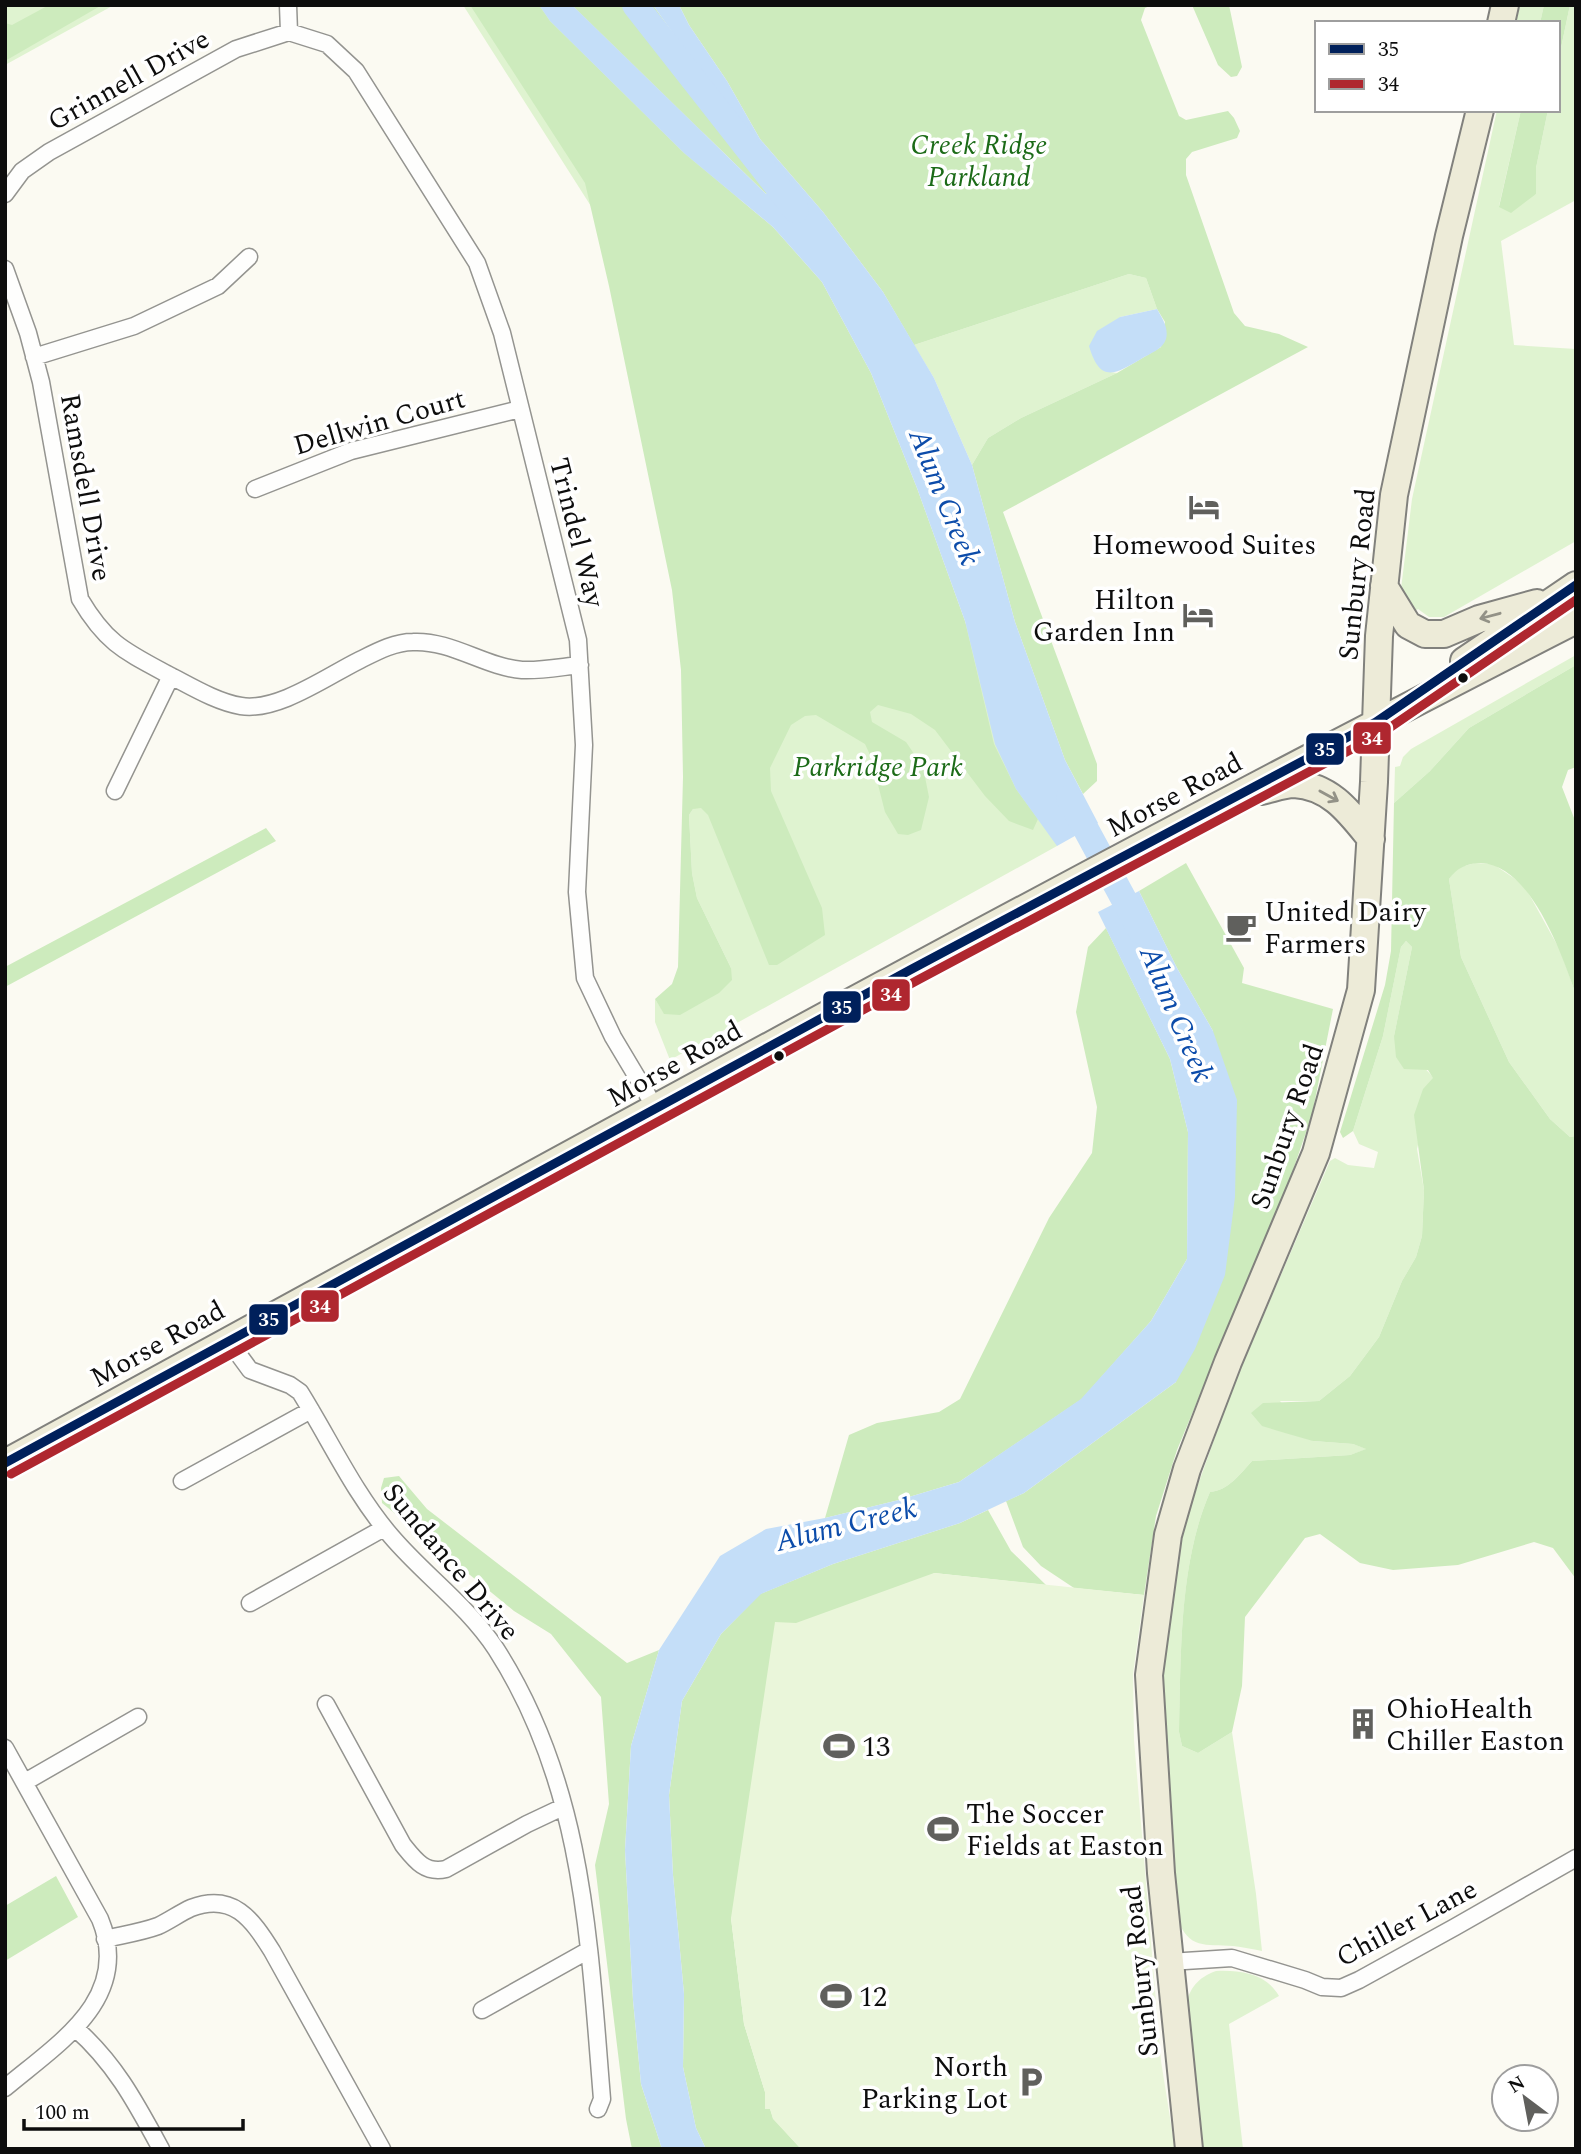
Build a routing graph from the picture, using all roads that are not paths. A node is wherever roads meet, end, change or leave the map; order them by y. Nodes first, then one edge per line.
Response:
1 (288, 5) edge
2 (289, 32) junction
3 (1480, 112) edge
4 (5, 194) edge
5 (249, 257) dead end
6 (5, 269) edge
7 (34, 357) junction
8 (520, 409) junction
9 (255, 489) dead end
10 (1384, 586) junction
11 (1566, 592) edge
12 (1576, 620) edge
13 (580, 665) junction
14 (171, 676) junction
15 (1376, 722) junction
16 (115, 791) dead end
17 (1239, 795) junction
18 (1371, 839) junction
19 (656, 1109) junction
20 (228, 1340) junction
21 (311, 1410) junction
22 (5, 1463) edge
23 (181, 1481) dead end
24 (384, 1528) junction
25 (250, 1603) dead end
26 (326, 1704) dead end
27 (138, 1717) dead end
28 (5, 1748) edge
29 (24, 1782) junction
30 (563, 1807) junction
31 (1576, 1858) edge
32 (105, 1938) junction
33 (589, 1950) junction
34 (1169, 1962) junction
35 (482, 2010) dead end
36 (75, 2028) junction
37 (5, 2088) edge
38 (598, 2109) dead end
39 (161, 2149) edge
40 (382, 2149) edge
41 (1189, 2149) edge

1 - 2 street
2 - 4 street, Grinnell Drive
2 - 8 street, Trindel Way
3 - 10 main road, Sunbury Road
5 - 7 street
6 - 7 street, Ramsdell Drive
7 - 14 street, Ramsdell Drive
8 - 9 street, Dellwin Court
8 - 13 street, Trindel Way
11 -> 10 main road
10 - 15 main road, Sunbury Road
11 - 15 main road, Morse Road
12 - 15 main road, Morse Road
13 - 14 street, Ramsdell Drive
13 - 19 street, Trindel Way
14 - 16 street
15 - 17 main road, Morse Road
15 - 18 main road, Sunbury Road
17 -> 18 main road
17 - 19 main road, Morse Road
18 - 34 main road, Sunbury Road
19 - 20 main road, Morse Road
20 - 21 street, Sundance Drive
20 - 22 main road, Morse Road
21 - 23 street
21 - 24 street, Sundance Drive
24 - 25 street
24 - 30 street, Sundance Drive
26 - 30 street
27 - 29 street
28 - 29 street
29 - 32 street
30 - 33 street, Sundance Drive
31 - 34 street, Chiller Lane
32 - 36 street
32 - 40 street
33 - 35 street
33 - 38 street, Sundance Drive
34 - 41 main road, Sunbury Road
36 - 37 street
36 - 39 street

